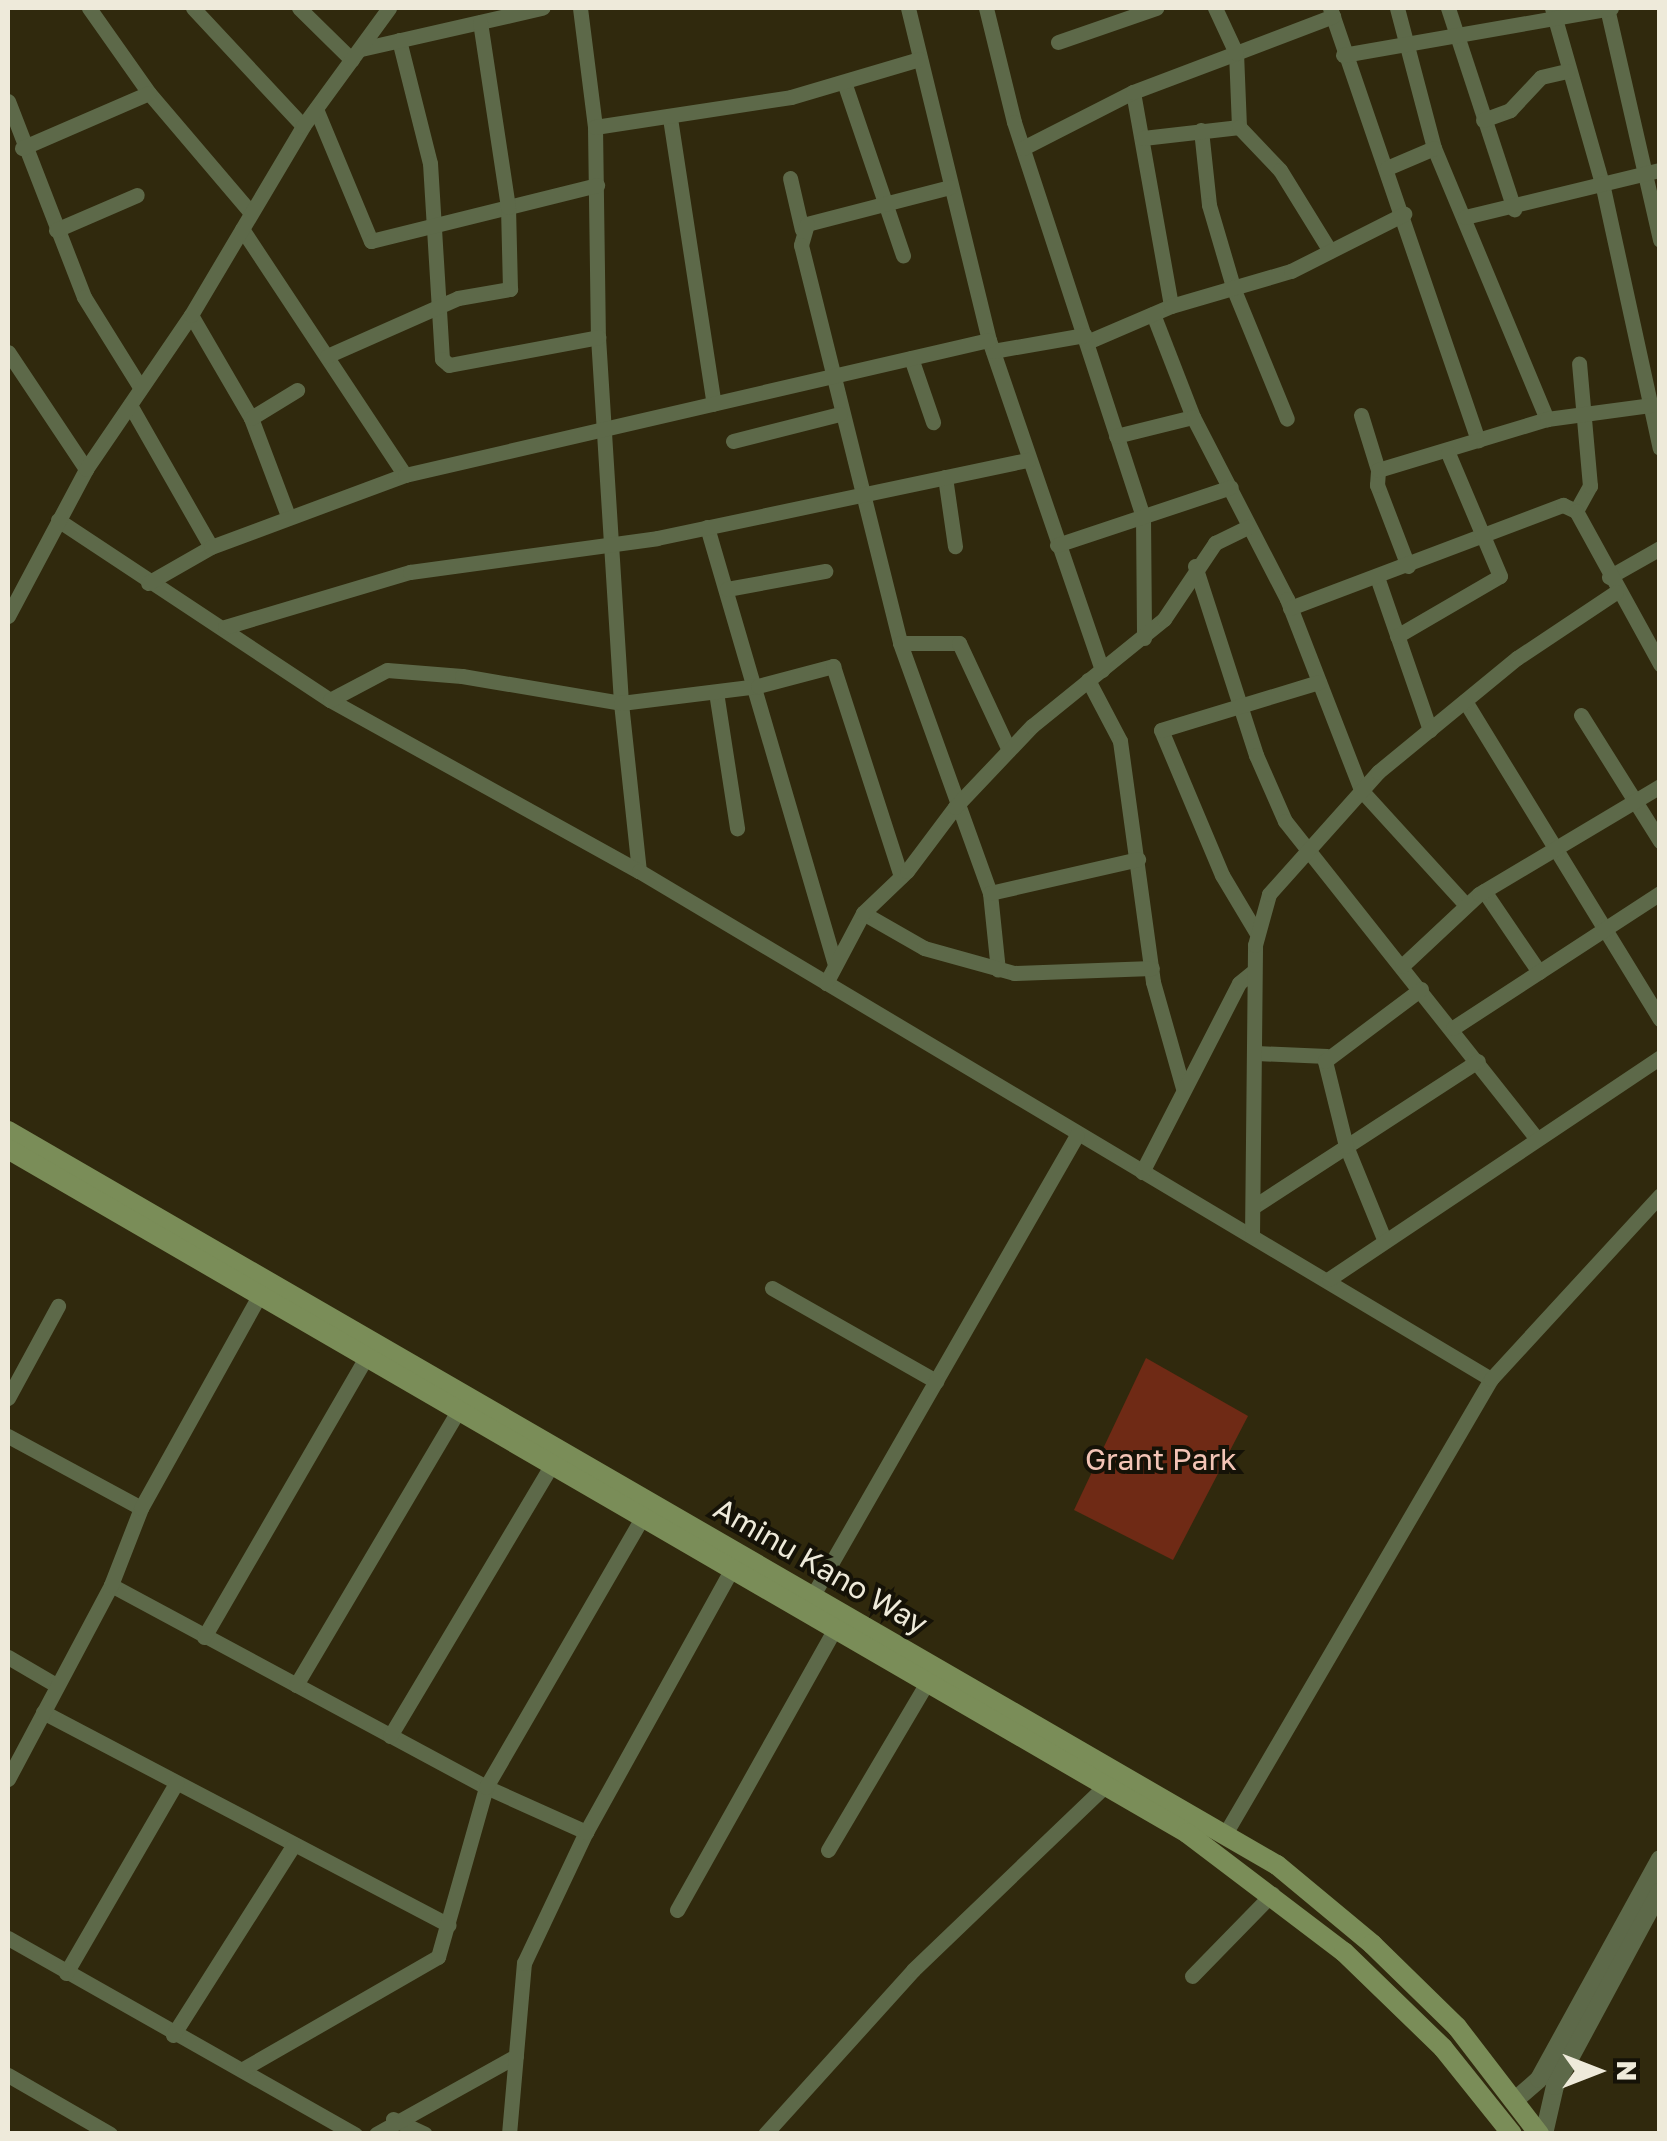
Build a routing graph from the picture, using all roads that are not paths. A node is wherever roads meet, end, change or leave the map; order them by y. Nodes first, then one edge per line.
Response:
1 (89, 8) edge
2 (193, 8) edge
3 (299, 8) edge
4 (542, 8) edge
5 (580, 8) edge
6 (908, 8) edge
7 (986, 8) edge
8 (1156, 8) edge
9 (1216, 8) edge
10 (1397, 8) edge
11 (1448, 8) edge
12 (1608, 8) edge
13 (381, 11) edge
14 (1331, 12) edge
15 (1553, 12) edge
16 (480, 22) junction
17 (1456, 34) junction
18 (398, 40) junction
19 (1058, 42) dead end
20 (1404, 43) junction
21 (1236, 53) junction
22 (357, 54) junction
23 (1343, 55) junction
24 (920, 59) junction
25 (1568, 71) junction
26 (844, 85) junction
27 (1133, 92) junction
28 (149, 93) junction
29 (8, 101) edge
30 (316, 109) junction
31 (670, 118) junction
32 (1483, 120) junction
33 (303, 126) junction
34 (1239, 127) junction
35 (594, 128) junction
36 (1201, 130) junction
37 (1143, 138) junction
38 (22, 148) junction
39 (1023, 148) junction
40 (1434, 148) junction
41 (1386, 168) junction
42 (1653, 172) edge
43 (790, 178) dead end
44 (1602, 183) junction
45 (597, 185) junction
46 (950, 187) junction
47 (137, 195) dead end
48 (884, 202) junction
49 (508, 207) junction
50 (1514, 209) junction
51 (251, 213) junction
52 (1404, 214) junction
53 (1465, 217) junction
54 (432, 225) junction
55 (242, 229) junction
56 (56, 230) junction
57 (802, 230) junction
58 (1660, 240) edge
59 (1330, 251) junction
60 (903, 255) dead end
61 (1234, 290) junction
62 (1172, 306) junction
63 (438, 312) junction
64 (1154, 314) junction
65 (191, 315) junction
66 (598, 337) junction
67 (1086, 339) junction
68 (991, 345) junction
69 (8, 352) edge
70 (327, 356) junction
71 (911, 358) junction
72 (1579, 363) dead end
73 (831, 376) junction
74 (140, 387) junction
75 (297, 390) dead end
76 (714, 404) junction
77 (130, 405) junction
78 (1650, 405) junction
79 (840, 414) junction
80 (1586, 414) junction
81 (1361, 415) dead end
82 (1192, 416) junction
83 (251, 418) junction
84 (1287, 418) dead end
85 (1546, 419) junction
86 (932, 422) dead end
87 (606, 429) junction
88 (1116, 436) junction
89 (1478, 440) junction
90 (733, 441) dead end
91 (1660, 448) edge
92 (1448, 452) junction
93 (1028, 460) junction
94 (86, 469) junction
95 (1378, 470) junction
96 (405, 474) junction
97 (945, 477) junction
98 (1231, 487) junction
99 (861, 494) junction
100 (1576, 511) junction
101 (288, 516) junction
102 (1144, 516) junction
103 (58, 520) junction
104 (707, 527) junction
105 (1248, 527) junction
106 (1480, 536) junction
107 (612, 543) junction
108 (1057, 545) junction
109 (955, 546) dead end
110 (211, 547) junction
111 (1660, 548) edge
112 (1196, 566) junction
113 (1408, 566) junction
114 (825, 571) dead end
115 (1377, 577) junction
116 (8, 580) edge
117 (148, 583) junction
118 (1612, 584) junction
119 (727, 588) junction
120 (18, 596) junction
121 (1290, 608) junction
122 (8, 616) edge
123 (224, 626) junction
124 (1397, 636) junction
125 (1144, 638) junction
126 (900, 643) junction
127 (1660, 664) edge
128 (1102, 670) junction
129 (1088, 680) junction
130 (1319, 682) junction
131 (758, 686) junction
132 (716, 692) junction
133 (330, 700) junction
134 (1465, 701) junction
135 (1239, 703) junction
136 (621, 704) junction
137 (1581, 715) dead end
138 (1430, 730) junction
139 (1009, 750) junction
140 (1660, 786) edge
141 (1361, 790) junction
142 (1635, 802) junction
143 (955, 806) junction
144 (737, 828) dead end
145 (1660, 841) edge
146 (1551, 847) junction
147 (1304, 850) junction
148 (1138, 859) junction
149 (639, 870) junction
150 (902, 876) junction
151 (1484, 891) junction
152 (990, 893) junction
153 (1660, 893) edge
154 (1466, 905) junction
155 (863, 913) junction
156 (1604, 929) junction
157 (1256, 932) junction
158 (836, 965) junction
159 (1402, 966) junction
160 (1152, 968) junction
161 (998, 970) junction
162 (1254, 972) junction
163 (1539, 972) junction
164 (826, 983) junction
165 (1421, 989) junction
166 (1660, 1019) edge
167 (1453, 1028) junction
168 (1256, 1053) junction
169 (1328, 1056) junction
170 (1660, 1058) edge
171 (1478, 1061) junction
172 (1183, 1088) junction
173 (8, 1131) edge
174 (1077, 1135) junction
175 (1536, 1136) junction
176 (1346, 1146) junction
177 (8, 1149) edge
178 (1142, 1172) junction
179 (1660, 1195) edge
180 (1252, 1207) junction
181 (1252, 1236) junction
182 (1384, 1239) junction
183 (1329, 1279) junction
184 (772, 1288) dead end
185 (260, 1294) junction
186 (58, 1306) dead end
187 (367, 1356) junction
188 (1492, 1379) junction
189 (936, 1381) junction
190 (8, 1398) edge
191 (459, 1409) junction
192 (8, 1436) edge
193 (552, 1463) junction
194 (141, 1508) junction
195 (644, 1516) junction
196 (732, 1569) junction
197 (112, 1585) junction
198 (809, 1602) junction
199 (835, 1628) junction
200 (204, 1637) junction
201 (8, 1657) edge
202 (928, 1681) junction
203 (56, 1685) junction
204 (296, 1685) junction
205 (43, 1712) junction
206 (390, 1736) junction
207 (8, 1779) edge
208 (176, 1783) junction
209 (486, 1787) junction
210 (1104, 1787) junction
211 (586, 1832) junction
212 (1225, 1834) junction
213 (293, 1846) junction
214 (828, 1850) dead end
215 (1660, 1859) edge
216 (1303, 1885) junction
217 (1660, 1891) edge
218 (1279, 1900) junction
219 (677, 1910) dead end
220 (450, 1924) junction
221 (8, 1938) edge
222 (66, 1973) junction
223 (1192, 1976) dead end
224 (173, 2035) junction
225 (516, 2056) junction
226 (242, 2070) junction
227 (9, 2079) edge
228 (1514, 2100) junction
229 (393, 2119) junction
230 (109, 2133) edge
231 (355, 2134) edge
232 (376, 2134) edge
233 (425, 2134) edge
234 (509, 2134) edge
235 (765, 2134) edge
236 (1512, 2134) edge
237 (1542, 2134) edge

1 - 28 street
2 - 33 street
3 - 22 street
4 - 16 street
5 - 35 street
6 - 24 street
7 - 39 street
8 - 19 street
9 - 21 street
10 - 20 street
11 - 17 street
12 - 15 street
12 - 42 street
13 - 22 street
14 - 21 street
14 - 23 street
15 - 17 street
15 - 25 street
16 - 18 street
16 - 49 street
17 - 20 street
17 - 32 street
18 - 22 street
18 - 54 street
20 - 23 street
20 - 40 street
21 - 27 street
21 - 34 street
22 - 30 street
23 - 41 street
24 - 26 street
24 - 46 street
25 - 32 street
25 - 44 street
26 - 31 street
26 - 48 street
27 - 37 street
27 - 39 street
28 - 38 street
28 - 51 street
29 - 38 street
30 - 33 street
30 - 54 street
31 - 35 street
31 - 76 street
32 - 50 street
33 - 51 street
34 - 36 street
34 - 59 street
35 - 45 street
36 - 37 street
36 - 61 street
37 - 62 street
38 - 56 street
39 - 67 street
40 - 41 street
40 - 53 street
41 - 52 street
42 - 44 street
42 - 58 street
43 - 57 street
44 - 50 street
44 - 78 street
45 - 49 street
45 - 66 street
46 - 48 street
46 - 68 street
47 - 56 street
48 - 57 street
48 - 60 street
49 - 54 street
49 - 63 street
50 - 53 street
51 - 55 street
52 - 59 street
52 - 89 street
53 - 85 street
54 - 63 street
55 - 65 street
55 - 70 street
56 - 74 street
57 - 73 street
59 - 61 street
61 - 62 street
61 - 84 street
62 - 64 street
63 - 66 street
63 - 70 street
64 - 67 street
64 - 82 street
65 - 74 street
65 - 83 street
66 - 87 street
67 - 68 street
67 - 88 street
68 - 71 street
68 - 93 street
69 - 94 street
70 - 96 street
71 - 73 street
71 - 86 street
72 - 80 street
73 - 76 street
73 - 79 street
74 - 77 street
75 - 83 street
76 - 87 street
77 - 94 street
77 - 110 street
78 - 80 street
78 - 91 street
79 - 90 street
79 - 99 street
80 - 85 street
80 - 100 street
81 - 95 street
82 - 88 street
82 - 98 street
83 - 101 street
85 - 89 street
87 - 96 street
87 - 107 street
88 - 102 street
89 - 92 street
92 - 95 street
92 - 106 street
93 - 97 street
93 - 108 street
94 - 103 street
95 - 113 street
96 - 101 street
97 - 99 street
97 - 109 street
98 - 102 street
98 - 105 street
99 - 104 street
99 - 126 street
100 - 106 street
100 - 118 street
101 - 110 street
102 - 108 street
102 - 125 street
103 - 117 street
103 - 120 street
104 - 107 street
104 - 119 street
105 - 112 street
105 - 121 street
106 - 113 street
106 - 124 street
107 - 123 street
107 - 136 street
108 - 128 street
110 - 117 street
111 - 118 street
112 - 125 street
112 - 135 street
113 - 115 street
114 - 119 street
115 - 121 street
115 - 124 street
116 - 120 street
117 - 123 street
118 - 127 street
118 - 134 street
119 - 131 street
120 - 122 street
121 - 130 street
123 - 133 street
124 - 138 street
125 - 128 street
126 - 139 street
126 - 143 street
128 - 129 street
129 - 139 street
129 - 148 street
130 - 135 street
130 - 141 street
131 - 132 street
131 - 150 street
131 - 158 street
132 - 136 street
132 - 144 street
133 - 136 street
133 - 149 street
134 - 138 street
134 - 146 street
135 - 147 street
135 - 157 street
136 - 149 street
137 - 142 street
138 - 141 street
139 - 143 street
140 - 142 street
141 - 147 street
141 - 154 street
142 - 145 street
142 - 146 street
143 - 150 street
143 - 152 street
146 - 151 street
146 - 156 street
147 - 157 street
147 - 159 street
148 - 152 street
148 - 160 street
149 - 164 street
150 - 155 street
151 - 154 street
151 - 163 street
152 - 161 street
153 - 156 street
154 - 159 street
155 - 158 street
155 - 161 street
156 - 163 street
156 - 166 street
157 - 162 street
158 - 164 street
159 - 165 street
160 - 161 street
160 - 172 street
162 - 168 street
162 - 172 street
163 - 167 street
164 - 174 street
165 - 167 street
165 - 169 street
167 - 171 street
168 - 169 street
168 - 180 street
169 - 176 street
170 - 175 street
171 - 175 street
171 - 176 street
172 - 178 street
173 - 198 main road, Aminu Kano Way
174 - 178 street
174 - 189 street
175 - 182 street
176 - 180 street
176 - 182 street
177 - 185 main road, Aminu Kano Way
178 - 181 street
179 - 188 street
180 - 181 street
181 - 183 street
182 - 183 street
183 - 188 street
184 - 189 street
185 - 187 main road, Aminu Kano Way
185 - 194 street
186 - 190 street
187 - 191 main road, Aminu Kano Way
187 - 200 street
188 - 212 street
189 - 198 street
191 - 193 main road, Aminu Kano Way
191 - 204 street
192 - 194 street
193 - 195 main road, Aminu Kano Way
193 - 206 street
194 - 197 street
195 - 196 main road, Aminu Kano Way
195 - 209 street
196 - 198 main road, Aminu Kano Way
196 - 211 street
197 - 200 street
197 - 203 street
198 - 199 main road, Aminu Kano Way
198 - 212 main road, Aminu Kano Way
199 - 202 main road, Aminu Kano Way
199 - 219 street
200 - 204 street
201 - 203 street
202 - 210 main road, Aminu Kano Way
202 - 214 street
203 - 205 street
204 - 206 street
205 - 207 street
205 - 208 street
206 - 209 street
208 - 213 street
208 - 222 street
209 - 211 street
209 - 220 street
210 - 218 main road, Aminu Kano Way
210 - 235 street
211 - 225 street
212 - 216 main road, Aminu Kano Way
213 - 220 street
213 - 224 street
215 - 228 street
216 - 218 main road
216 - 228 main road, Aminu Kano Way
217 - 237 street
218 - 223 street
218 - 236 main road, Aminu Kano Way
220 - 226 street
221 - 222 street
222 - 224 street
224 - 226 street
225 - 229 street
225 - 234 street
226 - 231 street
227 - 230 street
228 - 237 main road, Aminu Kano Way
229 - 232 street
229 - 233 street

